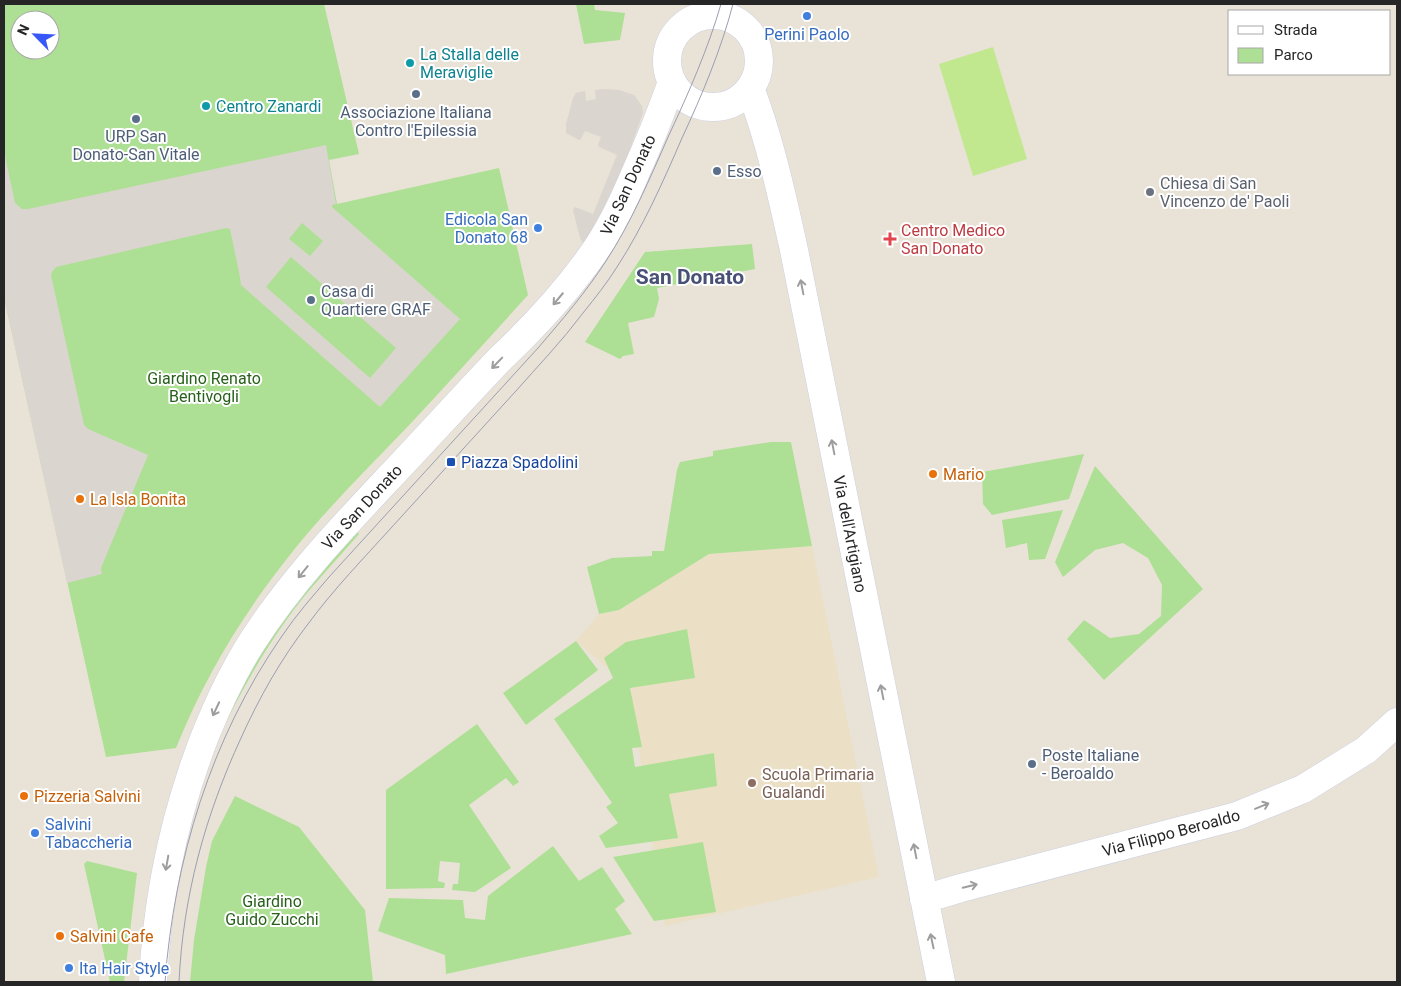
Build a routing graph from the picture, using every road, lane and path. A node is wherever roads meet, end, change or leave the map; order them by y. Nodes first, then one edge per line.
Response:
1 (700, 11) edge
2 (672, 82) junction
3 (750, 88) junction
4 (1397, 722) edge
5 (924, 899) junction
6 (153, 982) edge
7 (941, 982) edge

1 - 2 main road
1 - 3 main road
2 - 3 main road
2 -> 6 main road, Via San Donato
5 -> 3 main road, Via dell'Artigiano
5 -> 4 main road, Via Filippo Beroaldo
7 -> 5 main road, Via dell'Artigiano

